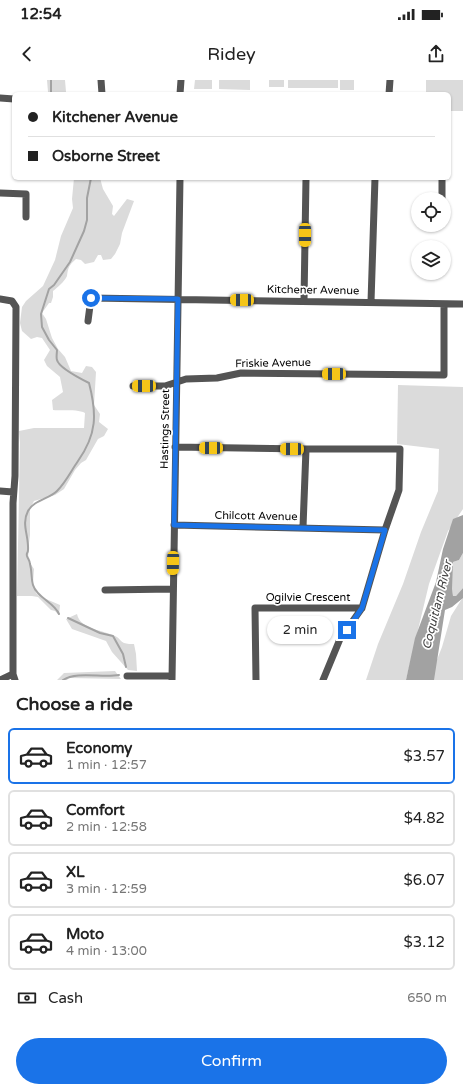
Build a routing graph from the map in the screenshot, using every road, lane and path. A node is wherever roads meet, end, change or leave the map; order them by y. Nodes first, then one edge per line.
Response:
1 (101, 80) edge
2 (181, 80) edge
3 (390, 80) edge
4 (102, 92) edge
5 (180, 92) edge
6 (389, 92) edge
7 (0, 98) edge
8 (12, 99) edge
9 (180, 180) edge
10 (306, 180) edge
11 (375, 180) edge
12 (442, 180) edge
13 (442, 192) edge
14 (0, 193) edge
15 (26, 217) dead end
16 (0, 299) edge
17 (178, 299) junction
18 (304, 301) junction
19 (371, 302) junction
20 (444, 304) junction
21 (463, 304) edge
22 (88, 321) dead end
23 (176, 382) junction
24 (133, 386) dead end
25 (176, 447) junction
26 (306, 450) junction
27 (0, 491) edge
28 (13, 492) junction
29 (174, 525) junction
30 (304, 527) junction
31 (385, 530) junction
32 (173, 589) junction
33 (105, 590) dead end
34 (362, 608) junction
35 (127, 676) dead end
36 (14, 677) edge
37 (172, 678) edge
38 (0, 680) edge
39 (256, 680) edge
40 (323, 680) edge

1 - 4 street
2 - 5 street
3 - 6 street
7 - 8 street
9 - 17 street, Hastings Street
10 - 18 street
11 - 19 street
12 - 13 street
14 - 15 street
16 - 28 street
17 - 18 street, Kitchener Avenue
17 - 22 street, Kitchener Avenue
17 - 23 street, Hastings Street
18 - 19 street, Kitchener Avenue
19 - 20 street, Kitchener Avenue
20 - 21 street, Kitchener Avenue
20 - 23 street, Friskie Avenue
23 - 24 street, Friskie Avenue
23 - 25 street, Hastings Street
25 - 26 street
25 - 29 street, Hastings Street
26 - 30 street
26 - 31 street
27 - 28 street
28 - 36 street
29 - 30 street, Chilcott Avenue
29 - 32 street, Hastings Street
30 - 31 street, Chilcott Avenue
31 - 34 street
32 - 33 street
32 - 37 street, Hastings Street
34 - 39 street, Ogilvie Crescent
34 - 40 street
35 - 37 street
36 - 38 street

